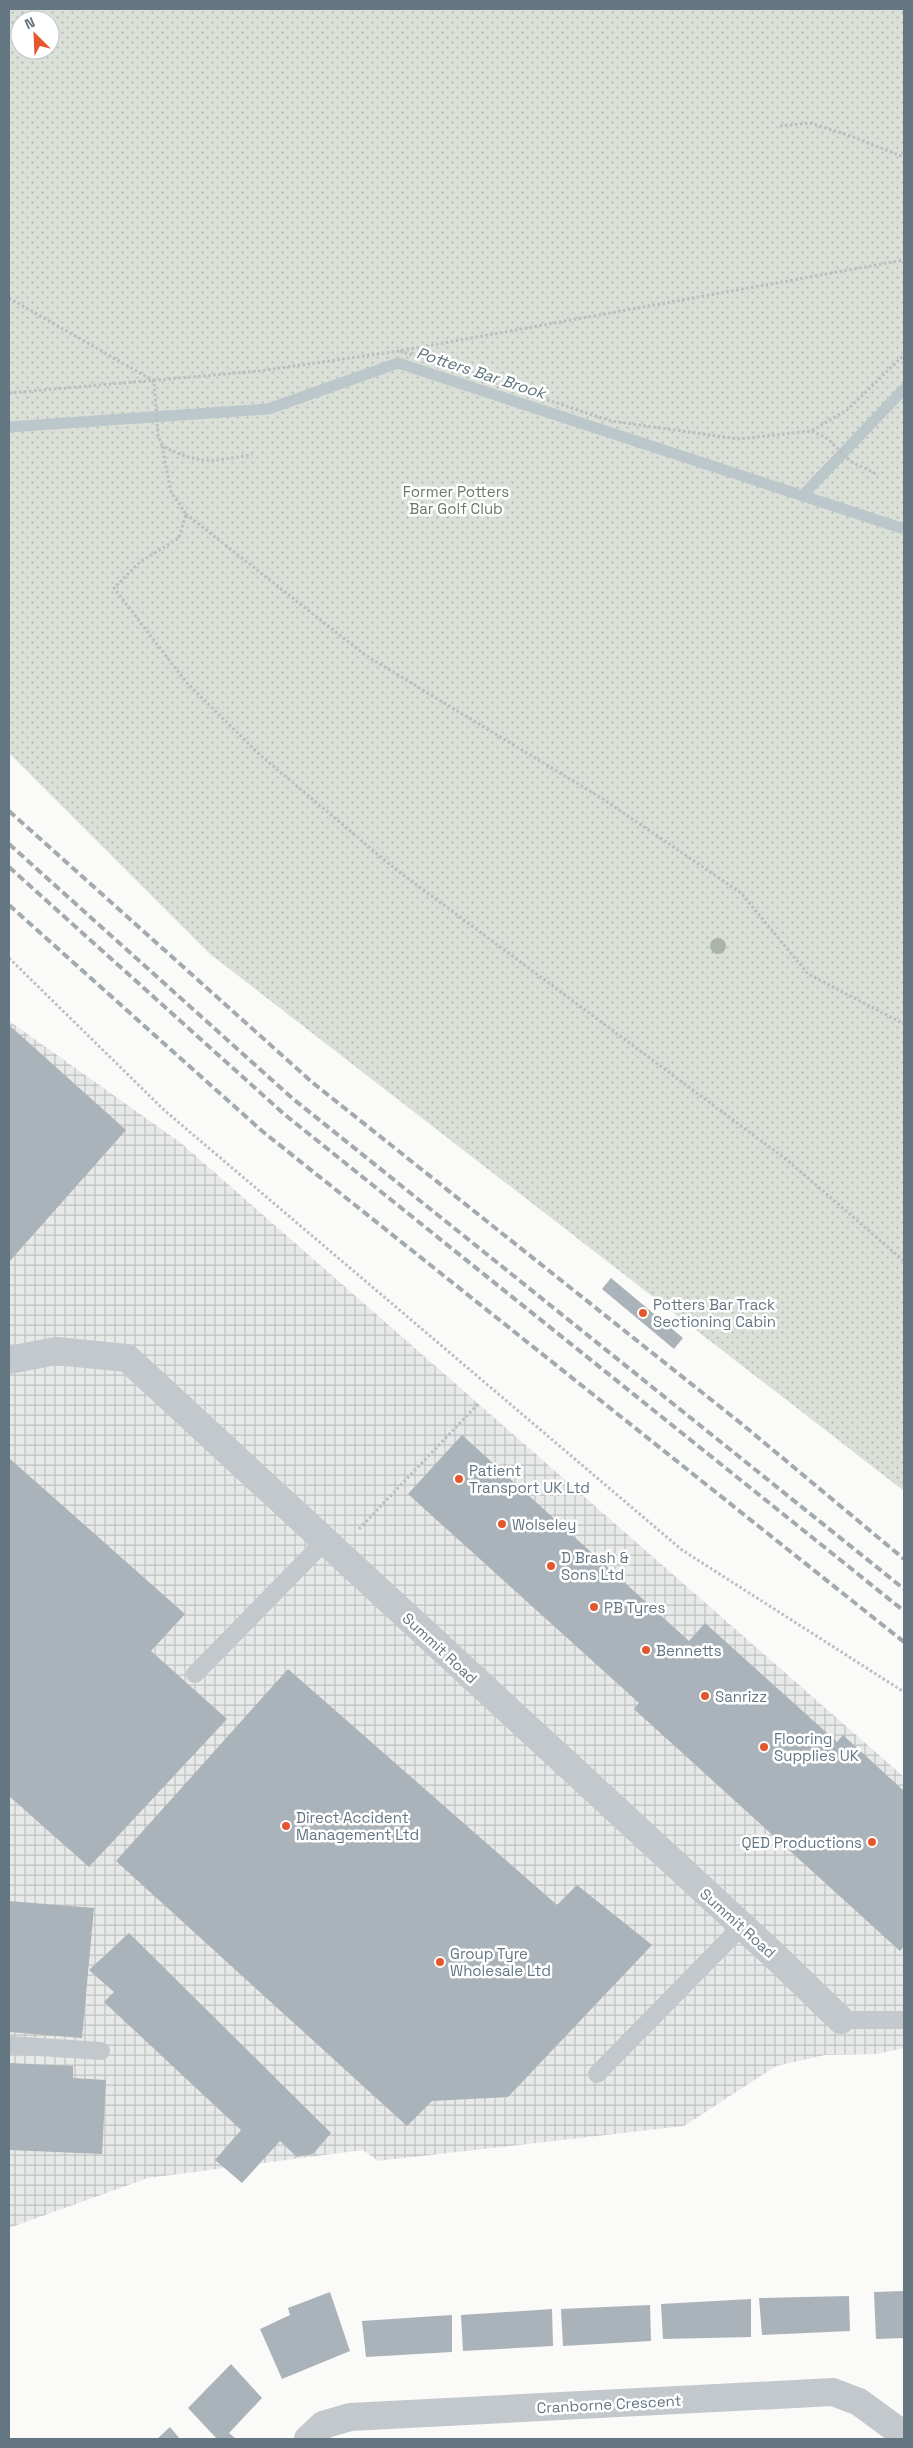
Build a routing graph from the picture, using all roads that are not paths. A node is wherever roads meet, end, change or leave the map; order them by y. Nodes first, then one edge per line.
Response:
1 (9, 1360) edge
2 (330, 1547) junction
3 (195, 1674) dead end
4 (742, 1926) junction
5 (841, 2020) joint
6 (904, 2020) edge
7 (9, 2045) edge
8 (101, 2051) dead end
9 (597, 2074) dead end
10 (904, 2435) edge
11 (308, 2439) edge

1 - 2 street, Summit Road
2 - 3 lane
2 - 4 street, Summit Road
4 - 5 street, Summit Road
4 - 9 lane
5 - 6 lane
7 - 8 lane
10 - 11 street, Cranborne Crescent

